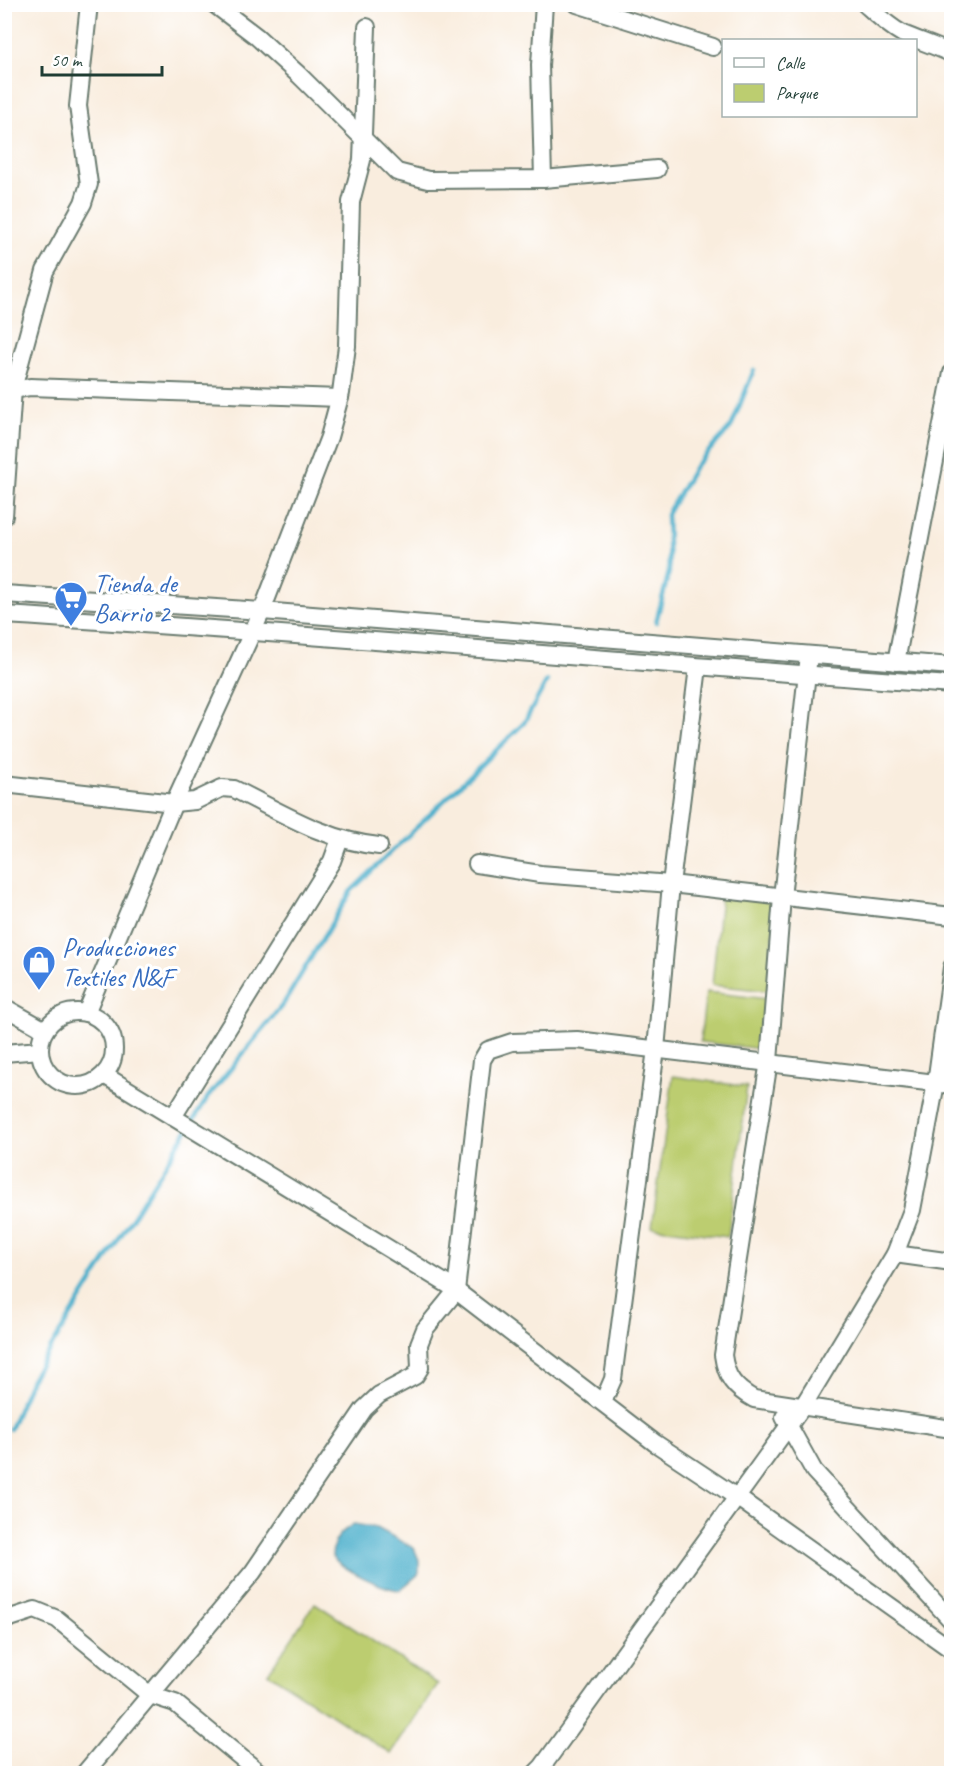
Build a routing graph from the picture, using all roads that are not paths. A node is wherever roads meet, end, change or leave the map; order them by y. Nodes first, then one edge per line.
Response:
1 (89, 4) edge
2 (214, 4) edge
3 (544, 4) edge
4 (578, 4) edge
5 (865, 4) edge
6 (367, 27) dead end
7 (713, 47) dead end
8 (951, 54) edge
9 (361, 137) junction
10 (657, 168) dead end
11 (543, 179) junction
12 (951, 373) edge
13 (9, 391) edge
14 (340, 398) junction
15 (4, 516) edge
16 (4, 594) edge
17 (262, 611) junction
18 (4, 615) edge
19 (253, 630) junction
20 (809, 655) junction
21 (896, 662) junction
22 (951, 666) edge
23 (698, 667) junction
24 (806, 674) junction
25 (951, 685) edge
26 (4, 784) edge
27 (174, 803) junction
28 (340, 839) junction
29 (379, 846) dead end
30 (477, 864) dead end
31 (671, 884) junction
32 (782, 897) junction
33 (951, 916) edge
34 (951, 968) edge
35 (4, 1007) edge
36 (86, 1013) junction
37 (45, 1030) junction
38 (656, 1049) junction
39 (40, 1050) junction
40 (4, 1053) edge
41 (769, 1061) junction
42 (104, 1075) junction
43 (944, 1084) edge
44 (172, 1117) junction
45 (896, 1254) junction
46 (951, 1262) edge
47 (456, 1291) junction
48 (772, 1401) junction
49 (603, 1402) junction
50 (803, 1406) junction
51 (789, 1423) junction
52 (951, 1429) edge
53 (738, 1498) junction
54 (4, 1620) edge
55 (951, 1621) edge
56 (951, 1650) edge
57 (150, 1695) junction
58 (84, 1773) edge
59 (261, 1773) edge
60 (535, 1773) edge

1 - 13 street
2 - 9 street
3 - 11 street
4 - 7 street
5 - 8 street
6 - 9 street
9 - 11 street
9 - 14 street
10 - 11 street
12 - 21 street
13 - 14 street
13 - 15 street
14 - 17 street
16 - 17 street
17 - 19 street
17 - 20 street
18 - 19 street
19 - 23 street
19 - 27 street
20 - 21 street
20 - 24 street
21 - 22 street
23 - 24 street
23 - 31 street
24 - 25 street
24 - 32 street
26 - 27 street
27 - 28 street
27 - 36 street
28 - 29 street
28 - 44 street
30 - 31 street
31 - 32 street
31 - 38 street
32 - 33 street
32 - 41 street
34 - 43 street
35 - 37 street
36 - 37 street
36 - 42 street
37 - 39 street
38 - 41 street
38 - 47 street
38 - 49 street
39 - 40 street
39 - 42 street
41 - 43 street
41 - 48 street
42 - 44 street
43 - 45 street
44 - 47 street
45 - 46 street
45 - 50 street
47 - 49 street
47 - 57 street
48 - 50 street
48 - 51 street
49 - 53 street
50 - 51 street
50 - 52 street
51 - 53 street
51 - 55 street
53 - 56 street
53 - 60 street
54 - 57 street
57 - 58 street
57 - 59 street

